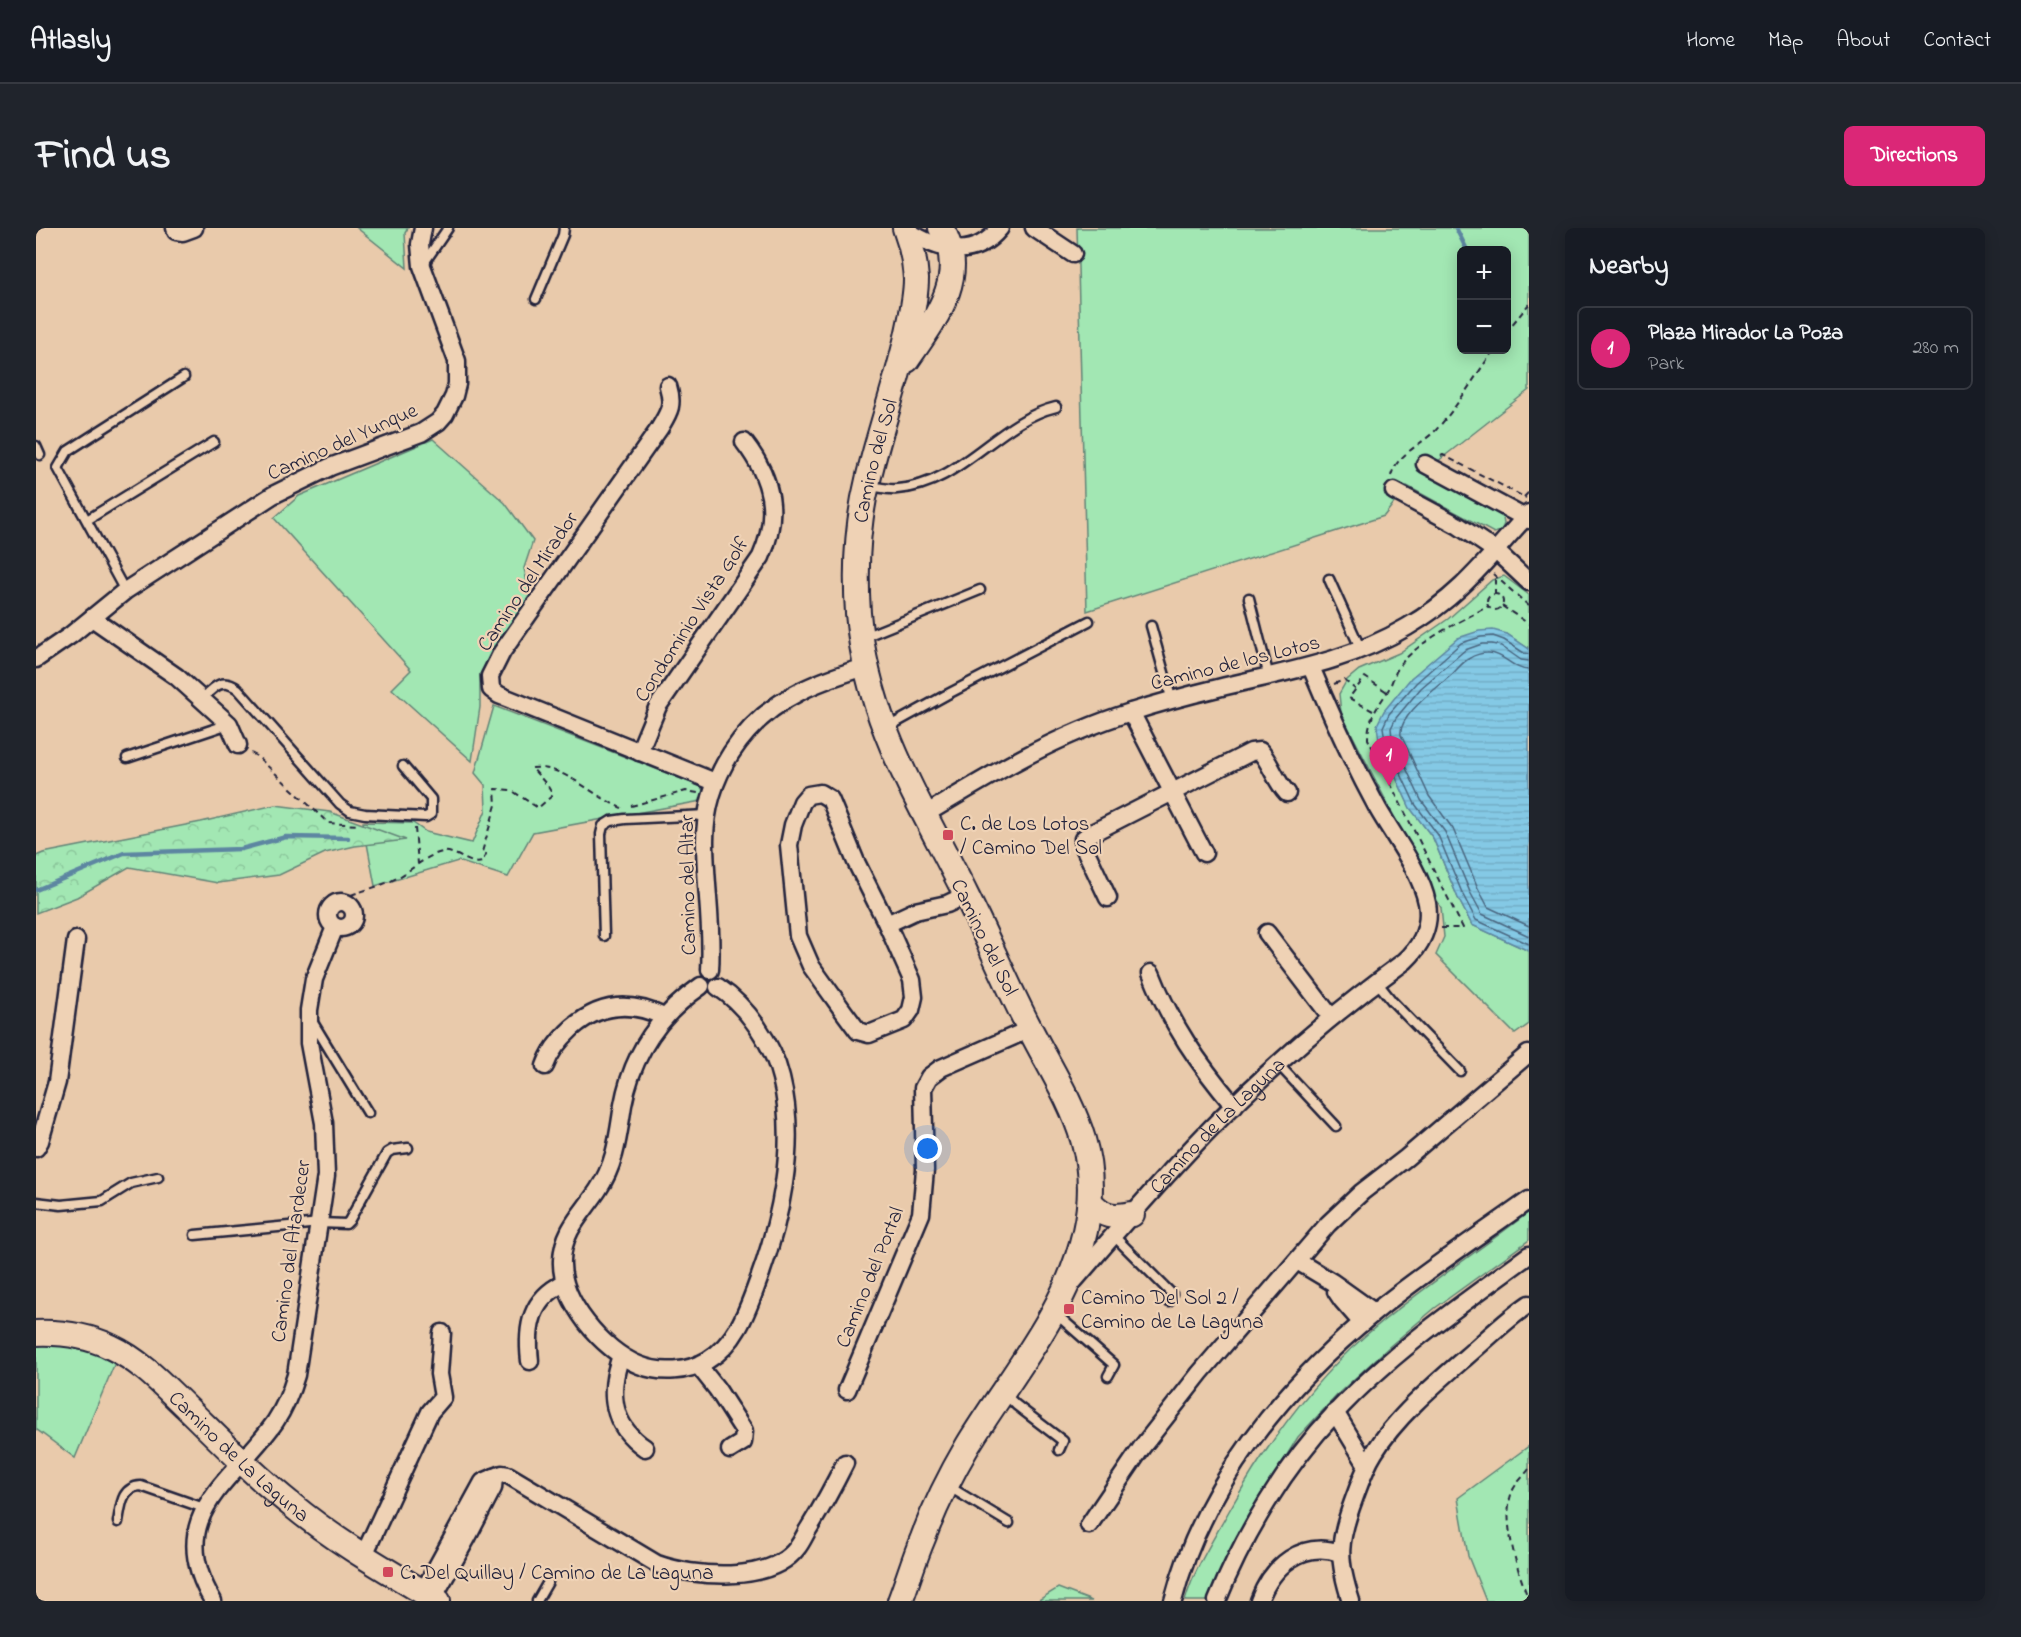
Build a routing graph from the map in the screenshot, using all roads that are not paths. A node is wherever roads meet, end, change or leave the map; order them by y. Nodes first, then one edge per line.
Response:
1 (175, 228) edge
2 (194, 228) edge
3 (423, 228) edge
4 (448, 228) edge
5 (564, 228) edge
6 (1000, 228) edge
7 (1034, 228) edge
8 (905, 229) edge
9 (946, 239) edge
10 (1073, 254) dead end
11 (422, 266) junction
12 (536, 299) dead end
13 (899, 372) junction
14 (184, 377) dead end
15 (668, 386) dead end
16 (1056, 407) dead end
17 (214, 442) dead end
18 (744, 442) dead end
19 (36, 446) edge
20 (40, 455) dead end
21 (1425, 464) dead end
22 (866, 485) junction
23 (1394, 491) road end
24 (1528, 517) edge
25 (87, 520) junction
26 (1496, 551) junction
27 (1329, 579) dead end
28 (1529, 582) edge
29 (980, 590) dead end
30 (125, 591) junction
31 (1249, 598) dead end
32 (92, 618) junction
33 (1089, 621) dead end
34 (1150, 626) dead end
35 (860, 639) junction
36 (1361, 650) junction
37 (36, 659) edge
38 (865, 667) junction
39 (1311, 667) junction
40 (1269, 677) junction
41 (202, 699) junction
42 (1172, 701) junction
43 (1131, 712) junction
44 (229, 724) junction
45 (884, 729) junction
46 (238, 745) road end
47 (639, 752) junction
48 (127, 758) dead end
49 (403, 766) dead end
50 (714, 786) junction
51 (1173, 793) junction
52 (1287, 793) dead end
53 (707, 815) junction
54 (924, 815) junction
55 (1204, 853) dead end
56 (963, 890) junction
57 (1108, 898) dead end
58 (346, 903) road end
59 (887, 924) junction
60 (1267, 933) dead end
61 (604, 936) dead end
62 (76, 940) dead end
63 (1150, 973) dead end
64 (1377, 982) junction
65 (710, 987) junction
66 (309, 1015) junction
67 (664, 1017) junction
68 (1331, 1017) junction
69 (1030, 1029) junction
70 (1528, 1054) edge
71 (1278, 1064) junction
72 (545, 1066) dead end
73 (1460, 1071) dead end
74 (1233, 1106) junction
75 (368, 1113) dead end
76 (1336, 1126) dead end
77 (36, 1148) edge
78 (408, 1148) dead end
79 (159, 1177) dead end
80 (1529, 1200) edge
81 (36, 1202) edge
82 (1090, 1202) junction
83 (1132, 1214) junction
84 (320, 1223) junction
85 (195, 1235) dead end
86 (1114, 1236) junction
87 (1529, 1255) edge
88 (1297, 1261) junction
89 (564, 1282) junction
90 (1065, 1290) junction
91 (1169, 1302) dead end
92 (1529, 1304) edge
93 (1053, 1312) junction
94 (1368, 1317) junction
95 (36, 1333) edge
96 (442, 1334) dead end
97 (621, 1356) junction
98 (530, 1360) dead end
99 (698, 1365) junction
100 (1108, 1376) dead end
101 (848, 1390) dead end
102 (1004, 1393) junction
103 (1335, 1412) junction
104 (645, 1448) dead end
105 (730, 1450) dead end
106 (1059, 1450) dead end
107 (241, 1461) junction
108 (845, 1463) dead end
109 (1367, 1465) junction
110 (947, 1485) junction
111 (204, 1508) junction
112 (118, 1522) dead end
113 (1009, 1523) dead end
114 (1089, 1525) dead end
115 (1340, 1553) junction
116 (363, 1557) junction
117 (548, 1582) dead end
118 (431, 1597) edge
119 (213, 1601) edge
120 (537, 1601) edge
121 (900, 1601) edge
122 (1173, 1601) edge
123 (1217, 1601) edge
124 (1259, 1601) edge
125 (1351, 1601) edge

1 - 2 street
3 - 11 street, Camino del Yunque
4 - 11 lane
5 - 12 lane
6 - 9 street
7 - 10 street
8 - 9 street
8 - 13 street, Camino del Sol
9 - 13 street, Camino del Sol
11 - 30 street, Camino del Yunque
13 - 22 street, Camino del Sol
14 - 25 lane
15 - 47 street, Camino del Mirador
16 - 22 lane
17 - 25 lane
18 - 47 street, Condominio Vista Golf
19 - 20 lane
21 - 24 street
22 - 35 street, Camino del Sol
23 - 26 street
24 - 26 street, Camino de los Lotos
25 - 30 lane
26 - 28 street
26 - 36 street, Camino de los Lotos
27 - 36 lane
29 - 35 lane
30 - 32 street, Camino del Yunque
31 - 40 lane
32 - 37 street, Camino del Yunque
32 - 41 street
33 - 45 lane
34 - 42 lane
35 - 38 street, Camino del Sol
36 - 39 street, Camino de los Lotos
38 - 45 street, Camino del Sol
38 - 50 street, Camino del Altar
39 - 40 street, Camino de los Lotos
39 - 64 street, Camino de La Laguna
40 - 42 street, Camino de los Lotos
41 - 44 street
41 - 49 lane
42 - 43 street, Camino de los Lotos
43 - 51 street
43 - 54 street, Camino de los Lotos
44 - 46 street
44 - 48 lane
45 - 54 street, Camino del Sol
47 - 50 street, Camino del Mirador
50 - 53 street, Camino del Altar
51 - 52 street
51 - 55 street
51 - 57 street
53 - 61 lane
53 - 65 street, Camino del Altar
54 - 56 street, Camino del Sol
56 - 59 street
56 - 69 street, Camino del Sol
58 - 66 street, Camino del Atardecer
59 - 59 street
60 - 68 street
62 - 77 street
63 - 74 street
64 - 68 street, Camino de La Laguna
64 - 73 lane
65 - 67 street, Camino del Altar
65 - 99 street, Camino del Altar
66 - 75 lane
66 - 84 street, Camino del Atardecer
67 - 72 street
67 - 89 street, Camino del Altar
68 - 71 street, Camino de La Laguna
69 - 82 street, Camino del Sol
69 - 101 street, Camino del Portal
70 - 88 street
71 - 74 street, Camino de La Laguna
71 - 76 lane
74 - 83 street, Camino de La Laguna
78 - 84 lane
79 - 81 lane
80 - 94 street
82 - 83 street
82 - 90 street, Camino del Sol
83 - 86 street, Camino de La Laguna
84 - 85 lane
84 - 107 street, Camino del Atardecer
86 - 90 street, Camino de La Laguna
86 - 91 lane
87 - 103 street
88 - 94 street
88 - 114 street
89 - 97 street, Camino del Altar
89 - 98 street
90 - 93 street, Camino de La Laguna
92 - 109 street
93 - 100 lane
93 - 102 street, Camino de La Laguna
94 - 122 street
95 - 107 street, Camino de La Laguna
96 - 116 street
97 - 99 street, Camino del Altar
97 - 104 street
99 - 105 street
102 - 106 lane
102 - 110 street, Camino de La Laguna
103 - 109 street
103 - 123 street
107 - 111 street, Camino del Atardecer
107 - 116 street, Camino de La Laguna
108 - 118 street
109 - 115 street
110 - 113 lane
110 - 121 street, Camino de La Laguna
111 - 112 lane
111 - 119 street
115 - 124 street
115 - 125 street
116 - 118 street, Camino de La Laguna
117 - 120 lane

